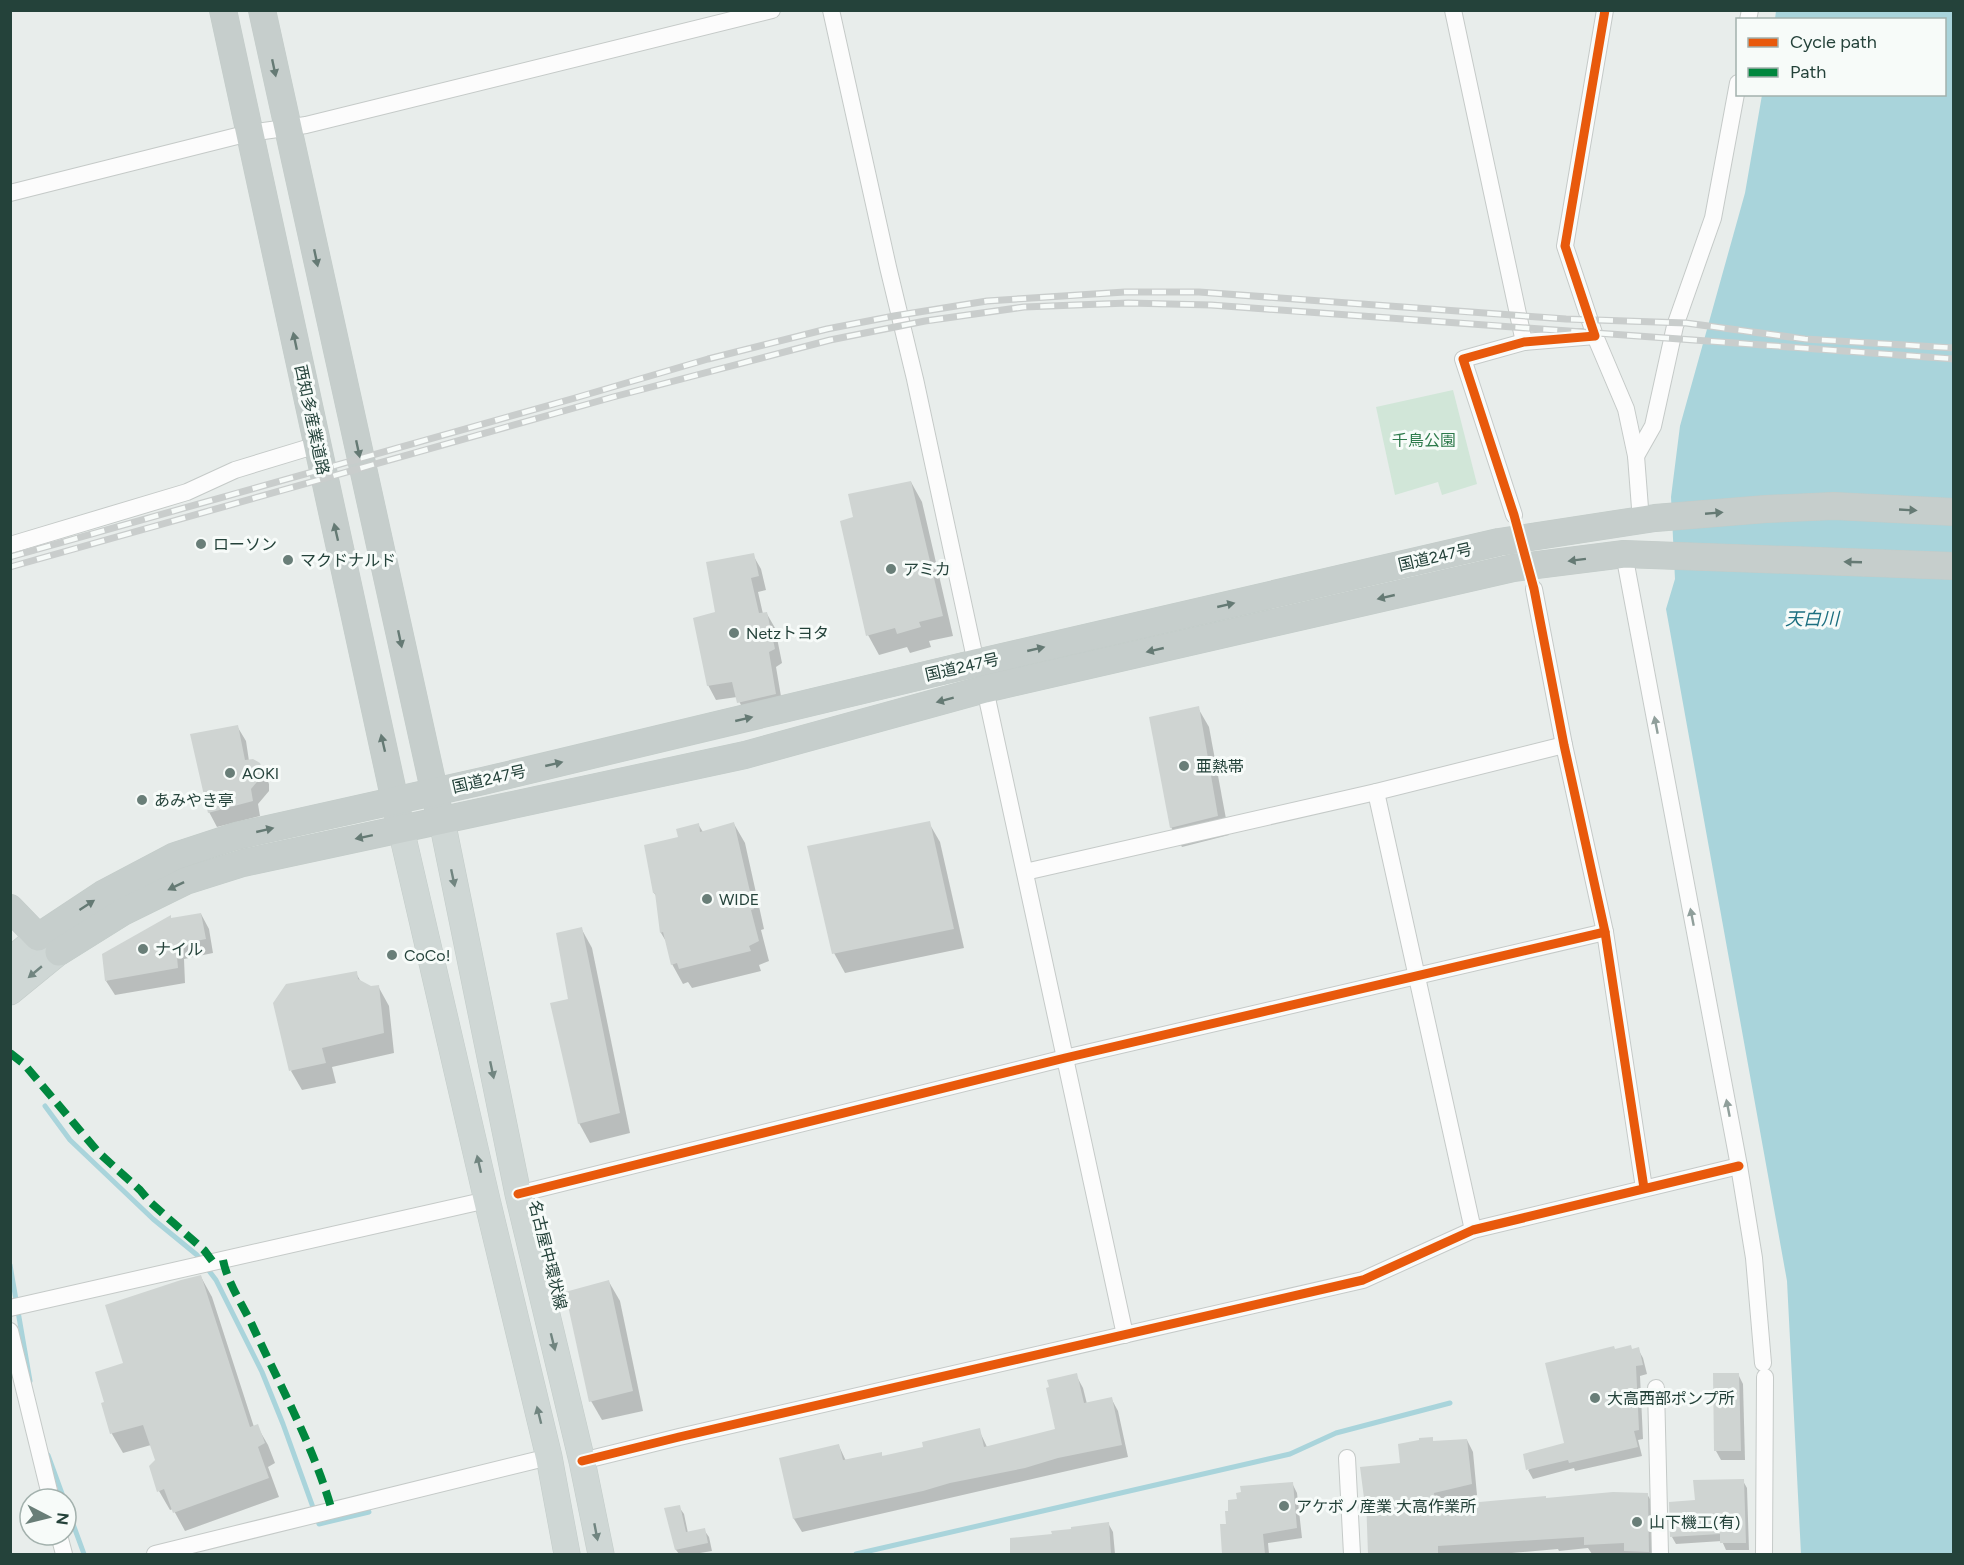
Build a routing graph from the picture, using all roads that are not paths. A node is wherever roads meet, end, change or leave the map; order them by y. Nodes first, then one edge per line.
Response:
1 (223, 10) edge
2 (262, 10) edge
3 (772, 10) edge
4 (831, 10) edge
5 (1453, 10) edge
6 (1605, 10) edge
7 (1736, 89) edge
8 (287, 129) junction
9 (249, 133) junction
10 (10, 193) edge
11 (1594, 336) junction
12 (1524, 342) junction
13 (317, 445) junction
14 (1636, 456) junction
15 (1953, 512) edge
16 (1514, 515) dead end
17 (1648, 520) junction
18 (10, 545) edge
19 (1624, 554) junction
20 (1953, 566) edge
21 (1534, 589) dead end
22 (976, 663) junction
23 (985, 689) junction
24 (1564, 745) junction
25 (434, 791) junction
26 (1376, 792) junction
27 (395, 800) junction
28 (442, 821) junction
29 (401, 829) junction
30 (1025, 872) junction
31 (10, 908) edge
32 (1605, 932) junction
33 (49, 944) junction
34 (10, 961) edge
35 (1416, 976) junction
36 (10, 992) edge
37 (1065, 1058) junction
38 (1739, 1166) junction
39 (1644, 1188) junction
40 (518, 1194) junction
41 (487, 1200) junction
42 (1473, 1230) junction
43 (18, 1307) edge
44 (10, 1331) edge
45 (1125, 1335) junction
46 (1656, 1388) dead end
47 (549, 1457) junction
48 (1347, 1458) dead end
49 (582, 1461) junction
50 (48, 1487) edge
51 (155, 1554) edge
52 (567, 1554) edge
53 (601, 1554) edge
54 (1352, 1554) edge
55 (1660, 1554) edge
56 (1764, 1554) edge

1 - 9 highway, 西知多産業道路
2 -> 8 highway
3 - 8 street
4 - 22 street
5 - 12 street
6 - 11 street
7 - 14 street
8 - 9 street
8 -> 25 highway
9 - 10 street
13 -> 9 highway, 西知多産業道路
11 - 12 street
11 - 14 street
12 - 16 street
13 - 18 street
27 -> 13 highway, 西知多産業道路
14 - 17 street
17 -> 15 highway, 国道247号
22 -> 17 highway, 国道247号
20 -> 19 highway, 国道247号
19 -> 23 highway, 国道247号
38 -> 19 street
21 - 24 street
25 -> 22 highway, 国道247号
23 -> 28 highway, 国道247号
23 - 30 street
24 - 26 street
24 - 32 street
25 - 27 highway, 国道247号
25 - 28 highway
26 - 30 street
26 - 35 street
27 - 29 highway, 西知多産業道路
33 -> 27 highway, 国道247号
28 - 29 highway, 国道247号
28 -> 40 main road, 名古屋中環状線
29 -> 33 highway, 国道247号
41 -> 29 main road
30 - 37 street
31 - 33 highway
32 - 35 street
32 - 39 street
33 - 34 main road
33 -> 36 main road
35 - 37 street
35 - 42 street
37 - 40 street
37 - 45 street
38 - 39 street
38 - 56 street
39 - 42 street
40 -> 49 main road, 名古屋中環状線
41 - 43 street
47 -> 41 main road
42 - 45 street
44 - 50 street
45 - 49 street
46 - 55 street
47 - 51 street
47 - 52 main road
48 - 54 street
49 -> 53 main road, 名古屋中環状線

